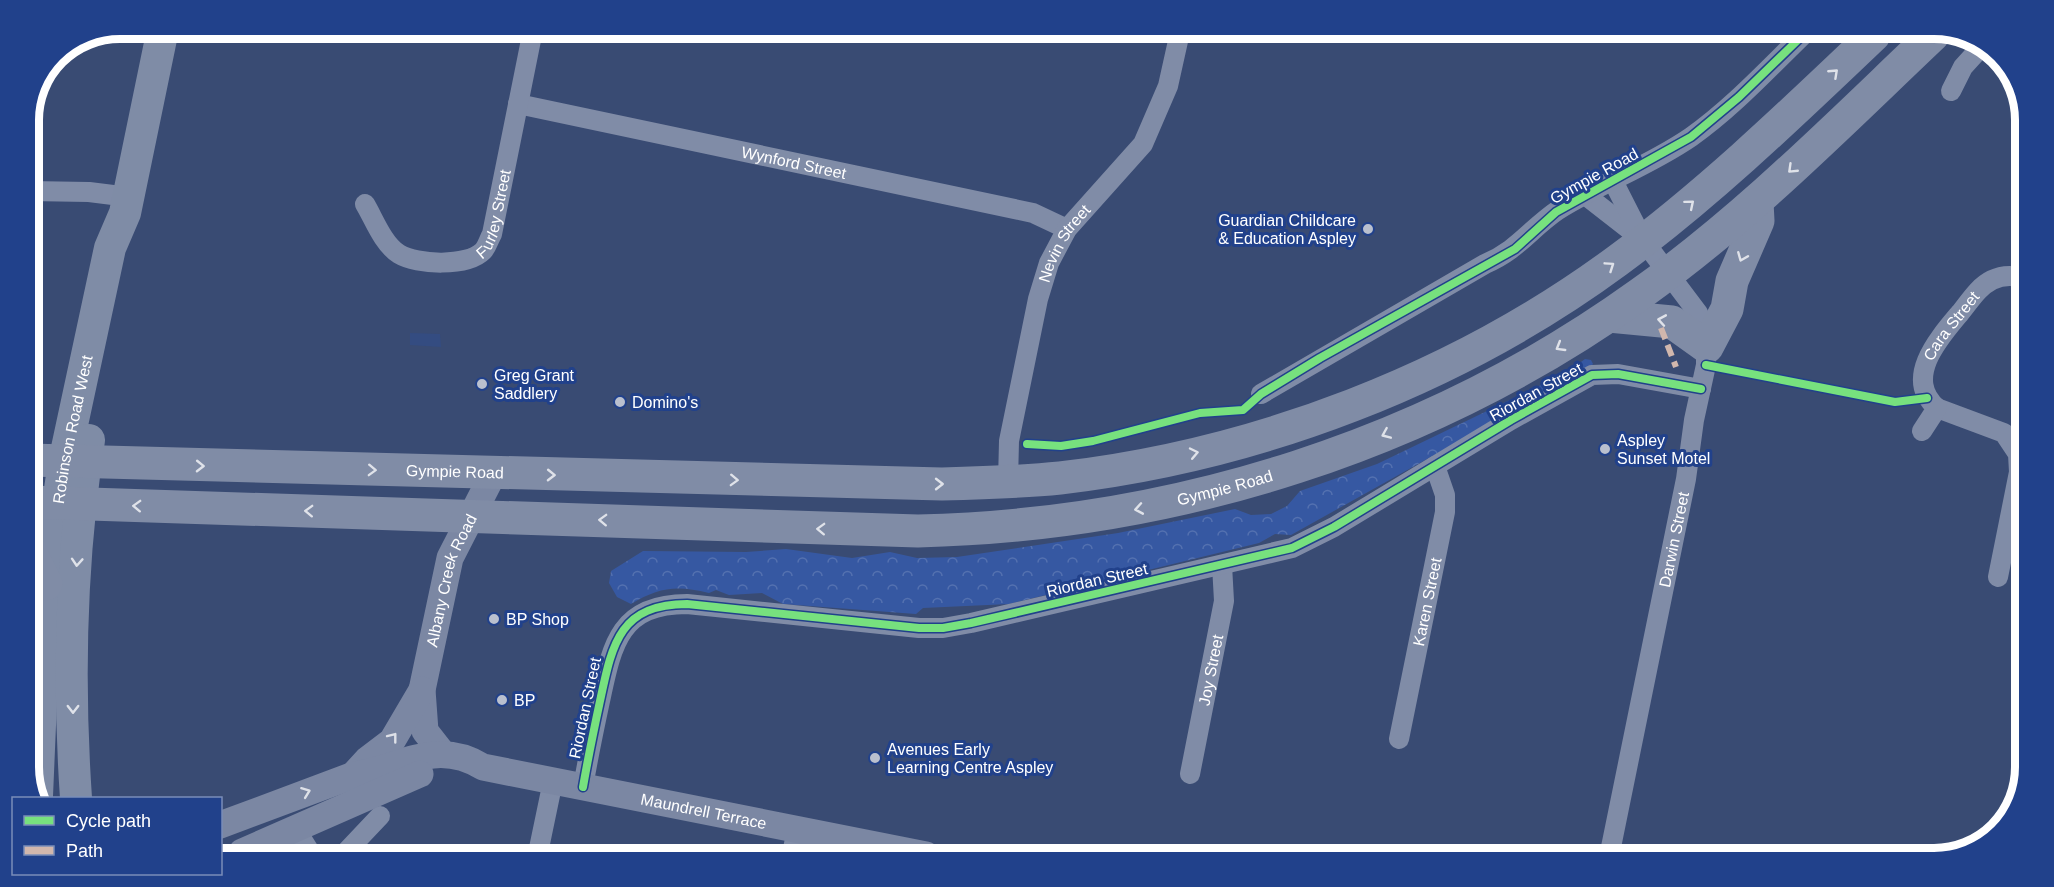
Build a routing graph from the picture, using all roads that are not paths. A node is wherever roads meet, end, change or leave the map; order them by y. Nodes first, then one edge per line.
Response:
1 (161, 39) edge
2 (531, 39) edge
3 (1178, 39) edge
4 (1799, 39) edge
5 (1870, 39) edge
6 (1929, 39) edge
7 (1977, 52) edge
8 (1951, 92) dead end
9 (518, 104) junction
10 (1612, 179) junction
11 (39, 191) edge
12 (1584, 194) junction
13 (1757, 202) junction
14 (365, 204) dead end
15 (127, 205) junction
16 (1067, 229) junction
17 (1643, 240) junction
18 (1670, 272) junction
19 (2015, 277) edge
20 (1609, 316) junction
21 (1707, 347) junction
22 (1701, 389) junction
23 (1261, 394) dead end
24 (1937, 408) junction
25 (1922, 431) dead end
26 (2015, 450) edge
27 (39, 460) edge
28 (75, 462) junction
29 (1435, 466) junction
30 (493, 474) junction
31 (1008, 482) junction
32 (880, 483) junction
33 (2015, 492) edge
34 (56, 503) edge
35 (469, 516) junction
36 (880, 531) junction
37 (1222, 565) junction
38 (39, 570) edge
39 (1998, 577) dead end
40 (46, 584) junction
41 (422, 690) junction
42 (1399, 739) dead end
43 (39, 749) edge
44 (443, 754) junction
45 (483, 767) junction
46 (1190, 774) dead end
47 (354, 775) junction
48 (553, 781) junction
49 (583, 787) junction
50 (76, 797) edge
51 (380, 816) dead end
52 (222, 824) edge
53 (295, 828) junction
54 (794, 842) edge
55 (251, 848) edge
56 (308, 848) edge
57 (350, 848) edge
58 (539, 848) edge
59 (855, 848) edge
60 (1611, 848) edge

1 - 15 main road, Robinson Road West
2 - 9 street, Furley Street
3 - 16 street, Nevin Street
4 - 10 street, Gympie Road
17 -> 5 highway, Gympie Road
6 -> 13 highway, Gympie Road
7 - 8 street
9 - 14 street, Furley Street
9 - 16 street, Wynford Street
10 - 12 street, Gympie Road
10 - 17 street, Gympie Road
11 - 15 street
12 - 17 street, Gympie Road
12 - 23 street, Gympie Road
13 - 18 highway, Gympie Road
13 -> 21 highway
15 - 28 main road, Robinson Road West
16 - 31 street, Nevin Street
17 - 18 street, Darwin Street
31 -> 17 highway, Gympie Road
18 - 20 highway, Gympie Road
18 - 21 street, Darwin Street
19 - 24 street, Cara Street
21 -> 20 highway
20 -> 36 highway, Gympie Road
21 - 22 street, Darwin Street
22 - 29 street, Riordan Street
22 - 60 street, Darwin Street
24 - 25 street
24 - 26 street
27 - 28 highway, Gympie Road
28 -> 30 highway, Gympie Road
28 - 34 main road, Robinson Road West
29 - 37 street, Riordan Street
29 - 42 street, Karen Street
30 -> 32 highway, Gympie Road
30 - 35 main road, Albany Creek Road
32 -> 31 highway, Gympie Road
32 - 36 highway
33 - 39 street
35 -> 34 highway, Gympie Road
34 - 40 main road, Robinson Road West
34 -> 50 main road, Robinson Road West
36 -> 35 highway, Gympie Road
35 - 41 main road, Albany Creek Road
37 - 46 street, Joy Street
37 - 49 street, Riordan Street
38 - 40 highway
40 - 43 main road, Robinson Road West
41 - 44 main road, Albany Creek Road
47 -> 41 main road, Albany Creek Road
44 - 45 main road, Maundrell Terrace
44 - 47 main road, Maundrell Terrace
45 - 48 main road, Maundrell Terrace
45 - 53 main road, Maundrell Terrace
52 -> 47 main road, Maundrell Terrace
48 - 49 main road, Maundrell Terrace
48 - 58 street
49 - 54 main road, Maundrell Terrace
51 - 57 street
53 - 55 main road, Maundrell Terrace
53 - 56 street
54 - 59 main road, Maundrell Terrace

